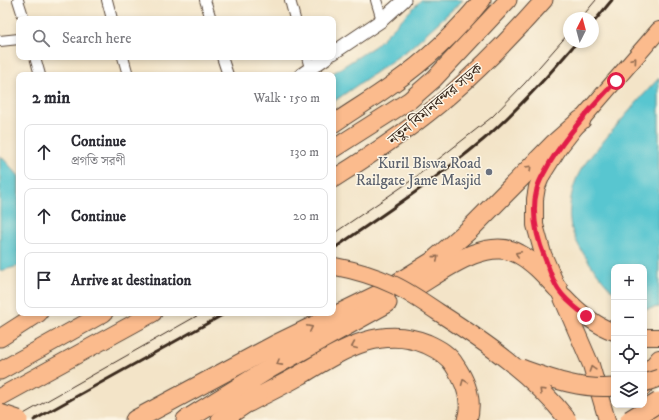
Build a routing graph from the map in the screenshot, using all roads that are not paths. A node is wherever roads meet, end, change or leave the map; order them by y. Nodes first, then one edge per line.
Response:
1 (18, 0) edge
2 (107, 0) edge
3 (205, 0) edge
4 (290, 0) edge
5 (376, 0) edge
6 (404, 0) edge
7 (482, 0) edge
8 (508, 0) edge
9 (544, 0) edge
10 (23, 16) edge
11 (111, 16) edge
12 (210, 16) edge
13 (294, 16) edge
14 (382, 20) junction
15 (659, 30) edge
16 (16, 39) edge
17 (0, 41) edge
18 (336, 51) edge
19 (36, 60) edge
20 (124, 60) edge
21 (223, 60) edge
22 (321, 60) edge
23 (306, 67) edge
24 (39, 72) edge
25 (127, 72) edge
26 (227, 72) edge
27 (581, 120) junction
28 (336, 122) edge
29 (336, 147) edge
30 (336, 177) edge
31 (336, 267) edge
32 (558, 289) junction
33 (336, 315) edge
34 (34, 316) edge
35 (99, 316) edge
36 (148, 316) edge
37 (335, 316) edge
38 (358, 320) junction
39 (611, 331) edge
40 (647, 337) edge
41 (659, 337) edge
42 (0, 338) edge
43 (659, 358) edge
44 (511, 364) junction
45 (0, 371) edge
46 (647, 372) edge
47 (659, 378) edge
48 (647, 382) edge
49 (611, 387) edge
50 (0, 397) edge
51 (249, 402) junction
52 (659, 402) edge
53 (642, 408) edge
54 (0, 414) edge
55 (18, 420) edge
56 (135, 420) edge
57 (186, 420) edge
58 (221, 420) edge
59 (467, 420) edge
60 (568, 420) edge
61 (607, 420) edge
62 (630, 420) edge
63 (643, 420) edge

1 - 10 street
2 - 11 street
3 - 12 street
4 - 13 street
5 - 14 street
6 - 14 street
7 - 28 highway
8 - 29 highway, নতুন বিমানবন্দর সড়ক
9 - 30 highway, নতুন বিমানবন্দর সড়ক
14 - 18 street
27 -> 15 main road
16 - 17 street
19 - 24 street
20 - 25 street
21 - 26 street
22 - 23 street
27 - 32 main road
33 -> 27 highway
31 - 44 highway, bridge
32 -> 38 highway
32 - 39 main road
61 -> 32 main road
34 - 42 highway
35 - 45 highway
36 - 50 highway
56 -> 37 highway
38 - 51 highway
38 -> 57 highway
40 - 41 main road
43 - 46 main road
44 - 49 highway, bridge
60 -> 44 highway, bridge
47 - 48 highway, bridge
51 - 58 highway
59 -> 51 highway
52 - 62 highway, bridge
53 - 63 main road
54 - 55 highway, bridge

